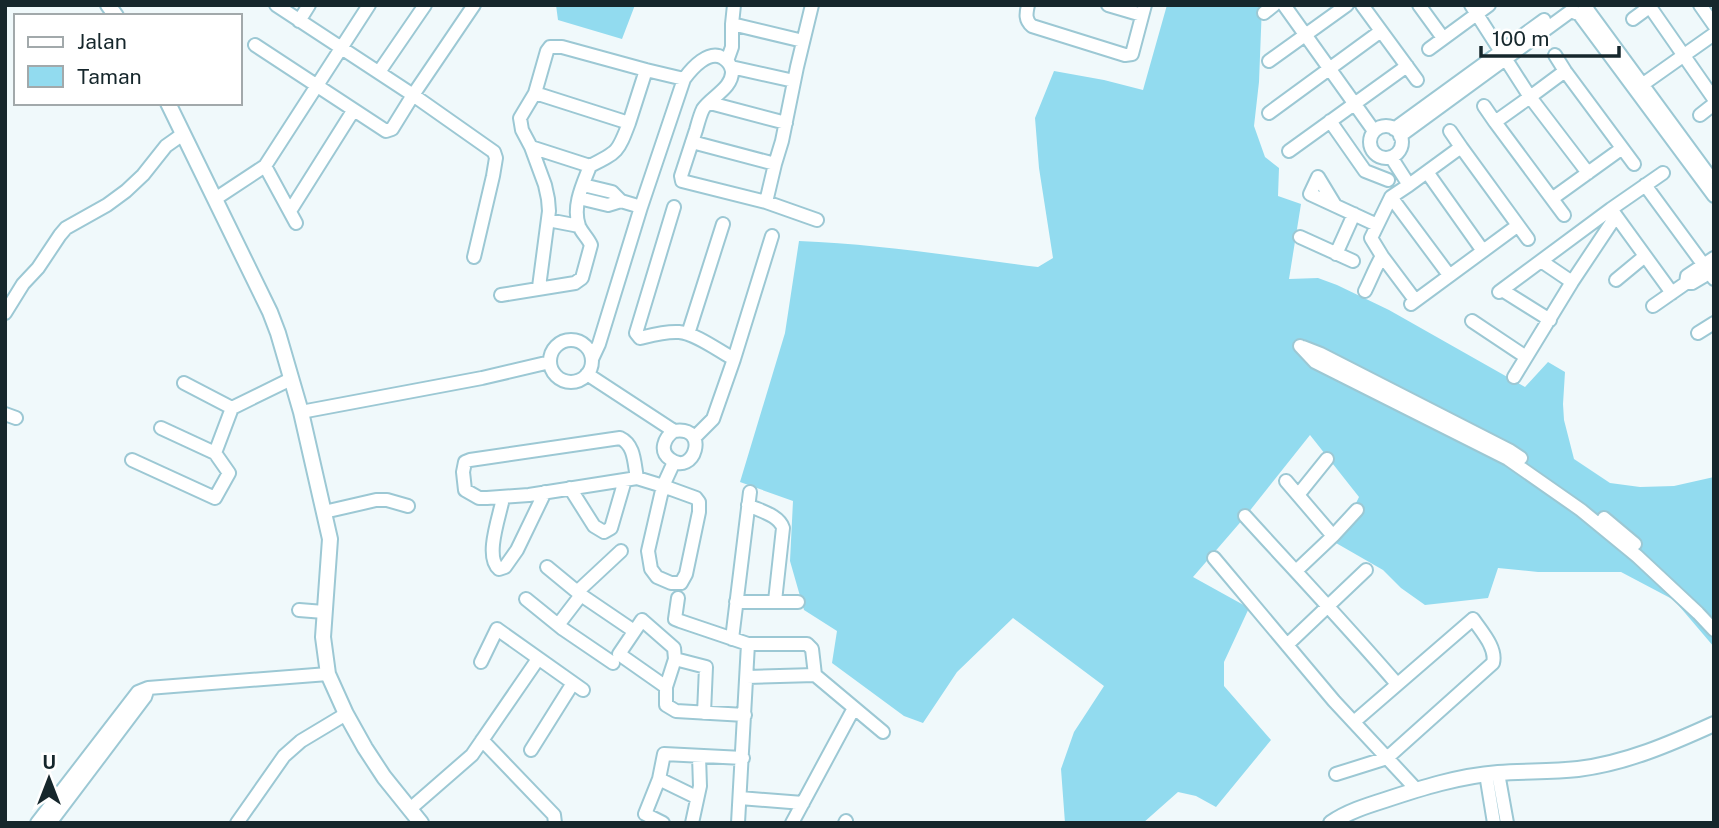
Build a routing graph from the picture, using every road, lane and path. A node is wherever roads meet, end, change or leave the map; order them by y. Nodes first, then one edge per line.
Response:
1 (276, 5) edge
2 (309, 5) edge
3 (369, 5) edge
4 (425, 5) edge
5 (474, 5) edge
6 (734, 5) edge
7 (812, 5) edge
8 (1028, 5) edge
9 (1108, 5) edge
10 (1284, 5) edge
11 (1347, 5) edge
12 (1362, 5) edge
13 (1419, 5) edge
14 (1489, 5) edge
15 (1700, 5) edge
16 (1651, 6) edge
17 (1576, 8) edge
18 (1474, 9) edge
19 (1143, 10) edge
20 (1633, 19) dead end
21 (299, 21) junction
22 (732, 24) junction
23 (1714, 25) edge
24 (1381, 31) junction
25 (1714, 34) edge
26 (1305, 35) junction
27 (1443, 38) junction
28 (803, 41) junction
29 (254, 45) dead end
30 (341, 49) junction
31 (1429, 49) dead end
32 (1503, 55) junction
33 (1555, 55) dead end
34 (1683, 56) junction
35 (1269, 61) dead end
36 (729, 64) junction
37 (1407, 66) junction
38 (1329, 69) junction
39 (646, 70) junction
40 (1564, 71) junction
41 (379, 72) junction
42 (684, 79) junction
43 (1417, 80) dead end
44 (794, 81) junction
45 (316, 86) junction
46 (1639, 87) junction
47 (536, 93) junction
48 (413, 95) junction
49 (1530, 97) junction
50 (1714, 101) edge
51 (710, 103) junction
52 (1355, 104) junction
53 (169, 105) edge
54 (1484, 106) dead end
55 (353, 111) junction
56 (1269, 113) dead end
57 (1700, 115) dead end
58 (1330, 121) junction
59 (1495, 122) junction
60 (629, 123) junction
61 (786, 123) junction
62 (1374, 131) junction
63 (1450, 131) dead end
64 (1397, 132) junction
65 (183, 134) junction
66 (692, 142) junction
67 (531, 147) junction
68 (1461, 147) junction
69 (1621, 149) junction
70 (1289, 151) dead end
71 (1391, 157) junction
72 (775, 164) junction
73 (1634, 164) dead end
74 (265, 166) junction
75 (590, 166) junction
76 (1427, 172) junction
77 (1588, 173) junction
78 (1663, 173) dead end
79 (1388, 180) dead end
80 (1714, 181) edge
81 (583, 185) junction
82 (1409, 185) junction
83 (1645, 186) junction
84 (1714, 196) edge
85 (1391, 197) junction
86 (579, 198) junction
87 (1553, 198) junction
88 (215, 199) junction
89 (621, 201) junction
90 (766, 202) junction
91 (1335, 205) dead end
92 (674, 206) dead end
93 (641, 207) junction
94 (1614, 212) junction
95 (1354, 214) junction
96 (1564, 215) dead end
97 (548, 220) junction
98 (817, 220) dead end
99 (723, 224) dead end
100 (1377, 225) junction
101 (579, 226) junction
102 (1517, 226) junction
103 (1580, 232) junction
104 (772, 236) dead end
105 (1300, 237) dead end
106 (1528, 239) dead end
107 (1595, 245) junction
108 (1483, 251) junction
109 (1336, 254) junction
110 (1645, 256) junction
111 (474, 257) dead end
112 (1353, 261) dead end
113 (1386, 261) junction
114 (1541, 261) junction
115 (1711, 269) edge
116 (1449, 275) junction
117 (1616, 280) dead end
118 (1572, 282) junction
119 (539, 287) junction
120 (1364, 291) dead end
121 (1672, 293) junction
122 (501, 295) dead end
123 (1653, 306) dead end
124 (5, 313) edge
125 (1550, 320) junction
126 (1472, 321) dead end
127 (1714, 323) edge
128 (1698, 333) dead end
129 (688, 334) junction
130 (1526, 357) junction
131 (592, 359) junction
132 (734, 359) junction
133 (550, 362) junction
134 (587, 374) junction
135 (1514, 377) dead end
136 (291, 379) junction
137 (184, 383) dead end
138 (232, 408) junction
139 (301, 412) junction
140 (161, 428) dead end
141 (674, 431) junction
142 (694, 438) junction
143 (215, 453) junction
144 (1327, 459) dead end
145 (132, 460) dead end
146 (674, 462) junction
147 (631, 479) junction
148 (1286, 481) dead end
149 (663, 486) junction
150 (570, 488) junction
151 (545, 492) junction
152 (1298, 495) junction
153 (503, 498) junction
154 (408, 506) dead end
155 (1357, 510) dead end
156 (324, 512) junction
157 (1245, 516) dead end
158 (1333, 536) junction
159 (621, 551) dead end
160 (1214, 558) dead end
161 (547, 567) dead end
162 (1366, 570) dead end
163 (1296, 571) junction
164 (579, 594) junction
165 (678, 598) dead end
166 (526, 599) dead end
167 (736, 601) junction
168 (775, 601) junction
169 (798, 602) dead end
170 (1327, 607) junction
171 (299, 610) dead end
172 (324, 612) junction
173 (1714, 620) edge
174 (558, 625) junction
175 (1714, 630) edge
176 (634, 631) junction
177 (732, 639) junction
178 (748, 644) junction
179 (1287, 645) junction
180 (538, 659) junction
181 (675, 659) junction
182 (481, 662) dead end
183 (614, 662) junction
184 (328, 674) junction
185 (815, 675) junction
186 (747, 677) junction
187 (1397, 684) junction
188 (666, 687) junction
189 (148, 688) junction
190 (854, 708) junction
191 (704, 713) junction
192 (346, 714) junction
193 (745, 715) junction
194 (1355, 721) junction
195 (1714, 724) edge
196 (883, 732) dead end
197 (482, 740) junction
198 (531, 750) dead end
199 (699, 755) junction
200 (743, 758) junction
201 (1387, 758) junction
202 (1336, 774) dead end
203 (1492, 774) junction
204 (659, 779) junction
205 (1416, 789) junction
206 (696, 797) junction
207 (740, 798) junction
208 (803, 803) junction
209 (410, 809) junction
210 (37, 823) edge
211 (50, 823) edge
212 (237, 823) edge
213 (421, 823) edge
214 (555, 823) edge
215 (663, 823) edge
216 (692, 823) edge
217 (738, 823) edge
218 (792, 823) edge
219 (1331, 823) edge
220 (1494, 823) edge
221 (1507, 823) edge

1 - 21 street
2 - 21 street
3 - 30 street
4 - 41 street
5 - 48 street
6 - 22 street
7 - 28 street
8 - 19 street
9 - 19 street
10 - 26 street
11 - 26 street
12 - 24 street
13 - 27 street
14 - 18 street
15 - 23 street
16 - 20 street
16 - 34 street
17 - 32 street
17 - 46 street
18 - 27 street
18 - 32 street
21 - 30 street
22 - 28 street
22 - 36 street
24 - 37 street
24 - 38 street
25 - 34 street
26 - 35 street
26 - 38 street
27 - 31 street
28 - 44 street
29 - 45 street
30 - 41 street
30 - 45 street
32 - 49 street
32 - 64 street
33 - 40 street
34 - 46 street
34 - 50 street
36 - 42 street
36 - 44 street
36 - 51 street
37 - 43 street
37 - 52 street
38 - 52 street
38 - 56 street
39 - 42 street
39 - 47 street
39 - 60 street
40 - 49 street
40 - 69 street
41 - 48 street
42 - 93 street
44 - 61 street
45 - 55 street
45 - 74 street
46 - 80 street
46 - 84 street
47 - 60 street
47 - 67 street
48 - 55 street
48 - 111 street
49 - 59 street
49 - 77 street
50 - 57 street
51 - 61 street
51 - 66 street
52 - 58 street
52 - 62 street
53 - 65 main road
54 - 59 street
55 - 74 street
58 - 70 street
58 - 79 street
59 - 87 street
60 - 75 street
61 - 72 street
62 - 64 street
62 - 71 street
63 - 68 street
64 - 71 street
65 - 88 main road
65 - 124 street
66 - 72 street
66 - 90 street
67 - 75 street
67 - 97 street
68 - 76 street
68 - 102 street
69 - 73 street
69 - 77 street
71 - 82 street
72 - 90 street
74 - 88 street
75 - 81 street
76 - 82 street
76 - 108 street
77 - 87 street
78 - 83 street
81 - 86 street
81 - 89 street
82 - 85 street
83 - 94 street
83 - 115 street
85 - 100 street
85 - 116 street
86 - 89 street
86 - 101 street
87 - 96 street
88 - 136 main road
89 - 93 street
90 - 98 street
91 - 95 street
92 - 129 street
93 - 131 street
94 - 103 street
94 - 107 street
94 - 110 street
95 - 100 street
95 - 109 street
97 - 101 street
97 - 119 street
99 - 129 street
100 - 113 street
101 - 119 street
102 - 106 street
102 - 108 street
103 - 107 street
103 - 114 street
104 - 132 street
105 - 109 street
107 - 118 street
108 - 116 street
109 - 112 street
110 - 117 street
110 - 121 street
113 - 116 street
113 - 120 street
114 - 118 street
114 - 125 street
115 - 121 street
118 - 125 street
119 - 122 street
121 - 123 street
125 - 130 street
126 - 130 street
127 - 128 street
129 - 132 street
130 - 135 street
131 - 133 street
131 - 134 street
132 - 142 street
133 - 134 street
133 - 139 street
134 - 141 street
136 - 138 street
136 - 139 main road
137 - 138 street
138 - 143 street
139 - 156 main road
140 - 143 street
141 - 142 street
141 - 146 street
142 - 146 street
143 - 145 street
144 - 152 street
146 - 149 street
147 - 149 street
147 - 150 street
147 - 150 street
147 - 153 street
148 - 152 street
149 - 149 street
150 - 151 street
151 - 153 street
151 - 153 street
152 - 158 street
154 - 156 street
155 - 158 street
156 - 172 main road
157 - 163 street
158 - 163 street
159 - 164 street
160 - 179 street
161 - 164 street
162 - 170 street
163 - 170 street
164 - 174 street
164 - 176 street
165 - 177 street
166 - 174 street
167 - 168 street
167 - 168 street
167 - 177 street
168 - 169 street
170 - 179 street
170 - 187 street
171 - 172 street
172 - 184 main road
173 - 175 street
174 - 183 street
176 - 181 street
176 - 183 street
177 - 178 street
178 - 185 street
178 - 186 street
179 - 194 street
180 - 182 street
180 - 197 street
180 - 198 street
181 - 188 street
181 - 191 street
183 - 188 street
184 - 189 street
184 - 192 main road
185 - 186 street
185 - 190 street
186 - 193 street
187 - 194 street
187 - 201 street
188 - 191 street
189 - 210 street
189 - 211 street
190 - 196 street
190 - 208 street
191 - 193 street
192 - 209 main road
192 - 212 street
193 - 200 street
194 - 201 street
195 - 203 main road
197 - 209 street
197 - 214 street
199 - 200 street
199 - 204 street
199 - 206 street
200 - 207 street
201 - 202 street
201 - 205 street
203 - 205 main road
203 - 220 street
203 - 221 street
204 - 206 street
204 - 215 street
205 - 219 main road
206 - 216 street
207 - 208 street
207 - 217 street
208 - 218 street
209 - 213 main road

